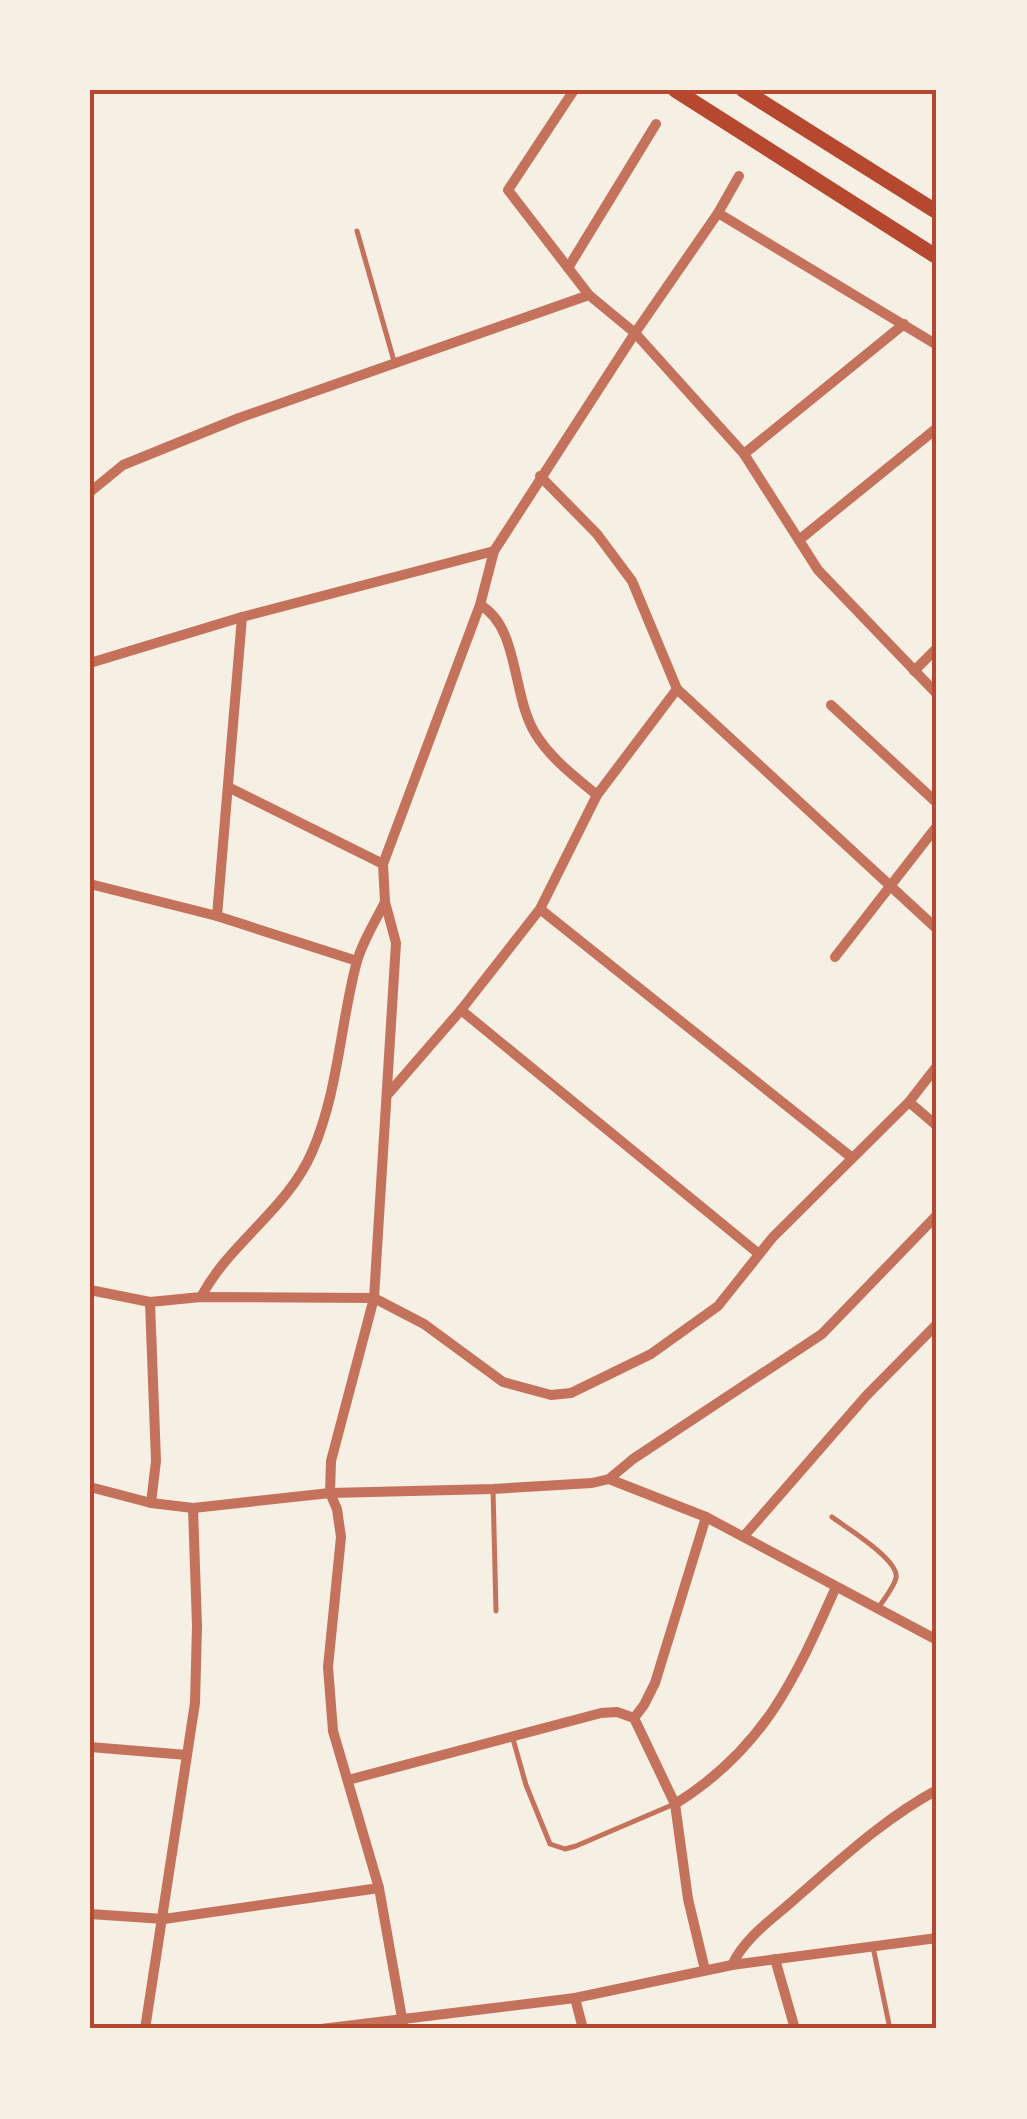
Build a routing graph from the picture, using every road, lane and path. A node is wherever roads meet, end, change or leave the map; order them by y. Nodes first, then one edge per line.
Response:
1 (574, 90) edge
2 (675, 90) edge
3 (742, 90) edge
4 (656, 124) dead end
5 (740, 176) dead end
6 (937, 212) edge
7 (718, 213) junction
8 (357, 231) dead end
9 (937, 257) edge
10 (568, 268) junction
11 (588, 294) junction
12 (904, 324) junction
13 (634, 333) junction
14 (937, 345) edge
15 (395, 364) junction
16 (937, 428) edge
17 (744, 454) junction
18 (540, 476) junction
19 (90, 492) edge
20 (798, 540) junction
21 (494, 551) junction
22 (480, 605) junction
23 (242, 617) junction
24 (937, 648) edge
25 (90, 663) edge
26 (914, 672) junction
27 (678, 689) junction
28 (937, 694) edge
29 (830, 704) dead end
30 (228, 786) junction
31 (596, 794) junction
32 (934, 795) edge
33 (937, 826) edge
34 (383, 864) junction
35 (90, 884) edge
36 (889, 888) junction
37 (385, 902) junction
38 (540, 909) junction
39 (217, 916) junction
40 (937, 928) edge
41 (835, 957) dead end
42 (357, 960) junction
43 (461, 1010) junction
44 (937, 1066) edge
45 (388, 1094) junction
46 (908, 1102) junction
47 (937, 1126) edge
48 (851, 1157) junction
49 (937, 1215) edge
50 (759, 1254) junction
51 (90, 1290) edge
52 (202, 1297) junction
53 (374, 1298) junction
54 (150, 1302) junction
55 (937, 1324) edge
56 (610, 1478) junction
57 (90, 1487) edge
58 (494, 1490) junction
59 (330, 1493) junction
60 (151, 1503) junction
61 (193, 1508) junction
62 (706, 1517) junction
63 (832, 1517) dead end
64 (744, 1536) junction
65 (836, 1588) junction
66 (877, 1609) junction
67 (496, 1611) dead end
68 (937, 1640) edge
69 (634, 1718) junction
70 (512, 1736) junction
71 (90, 1747) edge
72 (187, 1755) junction
73 (348, 1780) junction
74 (937, 1790) edge
75 (675, 1804) junction
76 (379, 1888) junction
77 (90, 1914) edge
78 (164, 1919) junction
79 (937, 1938) edge
80 (872, 1946) junction
81 (775, 1959) junction
82 (732, 1965) junction
83 (706, 1970) junction
84 (575, 1998) junction
85 (403, 2025) edge
86 (145, 2029) edge
87 (321, 2029) edge
88 (583, 2029) edge
89 (795, 2029) edge
90 (890, 2029) edge

1 - 10 street
2 - 9 main road
3 - 6 main road
4 - 10 street
5 - 7 street
7 - 12 street
7 - 13 street
8 - 15 lane
10 - 11 street
11 - 13 street
11 - 15 street
12 - 14 street
12 - 17 street
13 - 17 street
13 - 18 street
15 - 19 street
16 - 20 street
17 - 20 street
18 - 21 street
18 - 27 street
20 - 26 street
21 - 22 street
21 - 23 street
22 - 31 street
22 - 34 street
23 - 25 street
23 - 30 street
24 - 26 street
26 - 28 street
27 - 31 street
27 - 36 street
29 - 32 street
30 - 34 street
30 - 39 street
31 - 38 street
33 - 36 street
34 - 37 street
35 - 39 street
36 - 40 street
36 - 41 street
37 - 42 street
37 - 45 street
38 - 43 street
38 - 48 street
39 - 42 street
42 - 52 street
43 - 45 street
43 - 50 street
44 - 46 street
45 - 53 street
46 - 47 street
46 - 48 street
48 - 50 street
49 - 56 street
50 - 53 street
51 - 54 street
52 - 53 street
52 - 54 street
53 - 59 street
54 - 60 street
55 - 64 street
56 - 58 street
56 - 62 street
57 - 60 street
58 - 59 street
58 - 67 lane
59 - 61 street
59 - 73 street
60 - 61 street
61 - 72 street
62 - 64 street
62 - 69 street
63 - 66 lane
64 - 65 street
65 - 66 street
65 - 75 street
66 - 68 street
69 - 70 street
69 - 75 street
70 - 73 street
70 - 75 lane
71 - 72 street
72 - 78 street
73 - 76 street
74 - 82 street
75 - 83 street
76 - 78 street
76 - 85 street
77 - 78 street
78 - 86 street
79 - 80 street
80 - 81 street
80 - 90 lane
81 - 82 street
81 - 89 street
82 - 83 street
83 - 84 street
84 - 85 street
84 - 88 street
85 - 87 street

